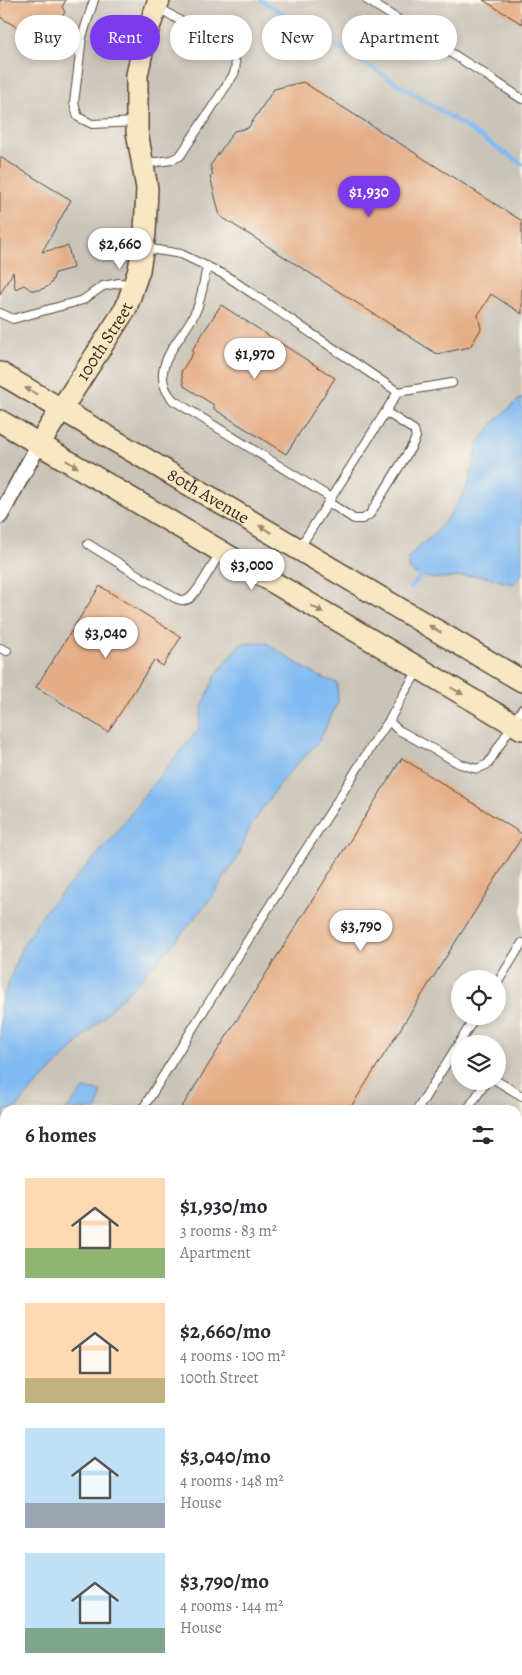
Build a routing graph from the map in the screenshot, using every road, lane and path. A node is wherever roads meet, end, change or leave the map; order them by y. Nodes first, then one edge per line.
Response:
1 (94, 0) edge
2 (367, 0) edge
3 (158, 3) edge
4 (522, 99) edge
5 (137, 122) junction
6 (142, 164) junction
7 (143, 248) junction
8 (207, 266) junction
9 (134, 284) junction
10 (0, 314) edge
11 (0, 373) edge
12 (452, 383) dead end
13 (398, 392) junction
14 (62, 410) junction
15 (386, 412) junction
16 (0, 421) edge
17 (39, 444) junction
18 (330, 500) junction
19 (0, 516) edge
20 (88, 544) dead end
21 (299, 549) junction
22 (221, 552) junction
23 (420, 669) junction
24 (522, 681) edge
25 (389, 721) junction
26 (519, 721) edge
27 (522, 943) edge
28 (505, 970) edge
29 (451, 1057) edge
30 (506, 1086) edge
31 (481, 1090) edge
32 (522, 1096) edge
33 (145, 1105) edge
34 (420, 1105) edge
35 (470, 1105) edge

1 - 5 lane
2 - 4 lane
3 - 5 street, 100th Street
3 - 6 lane
5 - 6 street, 100th Street
6 - 7 street, 100th Street
7 - 8 lane
7 - 9 street, 100th Street
8 - 13 lane
8 - 18 lane
9 - 10 lane
9 - 14 street, 100th Street
14 -> 11 street, 80th Avenue
12 - 13 lane
13 - 15 lane
14 - 17 street, 100th Street
21 -> 14 street, 80th Avenue
15 - 18 lane
15 - 18 lane
16 - 17 street
17 - 19 street, 100th Street
17 -> 22 street
18 - 21 lane
20 - 22 lane
24 -> 21 street, 80th Avenue
22 -> 23 street
23 - 25 lane
23 -> 26 street
25 - 26 lane
25 - 33 lane
27 - 28 lane
29 - 34 lane
30 - 32 lane
31 - 35 lane

